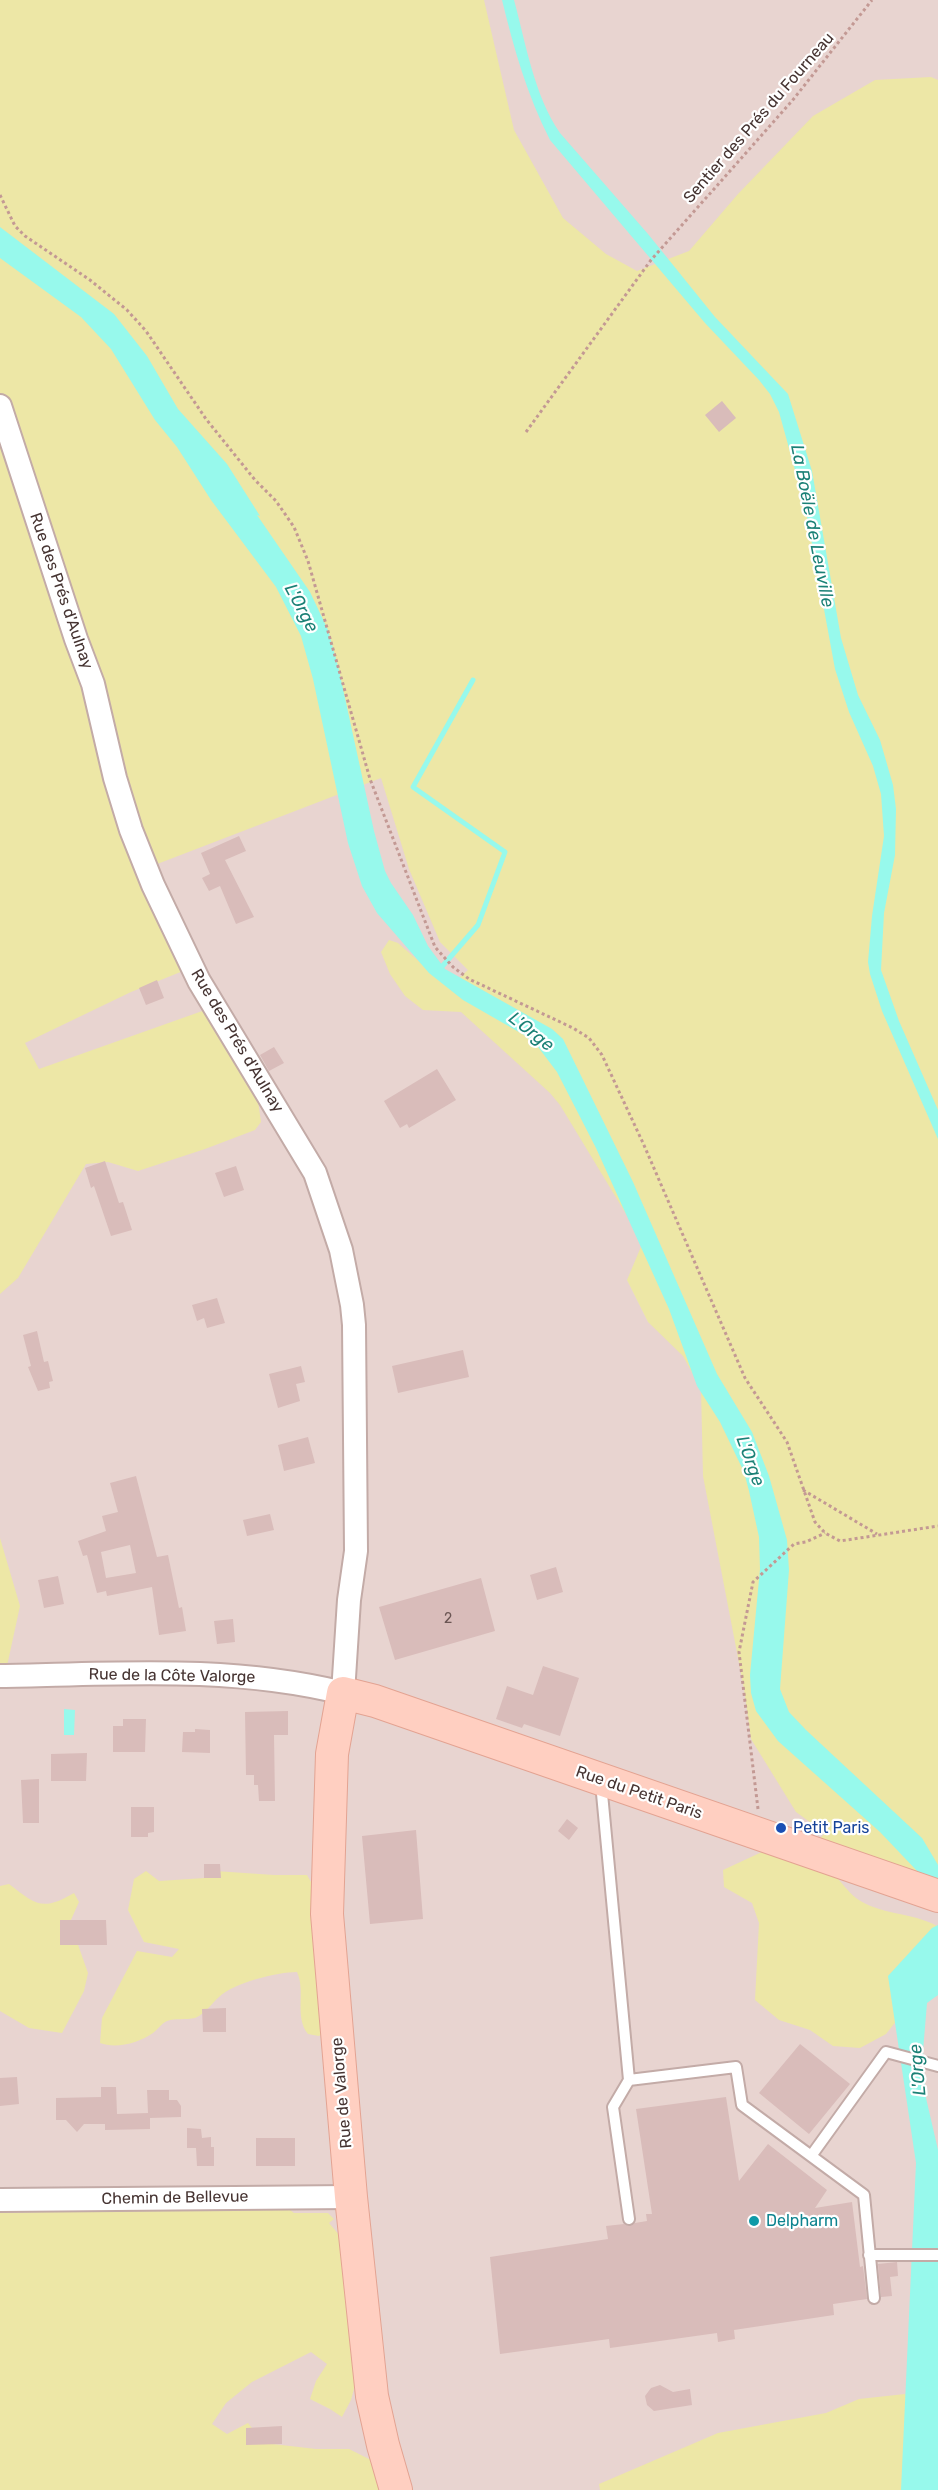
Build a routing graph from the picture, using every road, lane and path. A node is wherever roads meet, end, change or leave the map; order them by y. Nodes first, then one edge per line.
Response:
1 (872, 0) edge
2 (0, 195) edge
3 (0, 406) edge
4 (526, 432) dead end
5 (803, 1489) junction
6 (938, 1526) edge
7 (825, 1533) junction
8 (879, 1535) junction
9 (0, 1676) edge
10 (343, 1693) junction
11 (601, 1779) junction
12 (758, 1814) dead end
13 (936, 1895) edge
14 (933, 2064) edge
15 (629, 2080) junction
16 (812, 2156) junction
17 (351, 2197) junction
18 (0, 2200) edge
19 (629, 2218) dead end
20 (870, 2255) junction
21 (938, 2255) edge
22 (874, 2298) dead end
23 (396, 2490) edge

1 - 4 path, Sentier des Prés du Fourneau
2 - 5 path
3 - 10 street, Rue des Prés d'Aulnay
5 - 7 path
5 - 8 path
6 - 8 path
7 - 8 path
7 - 12 path
9 - 10 street, Rue de la Côte Valorge
10 - 11 street, Rue du Petit Paris
10 - 17 street, Rue de Valorge
11 - 13 street, Rue du Petit Paris
11 - 15 lane
14 - 16 lane
15 - 16 lane
15 - 19 lane
16 - 20 lane
17 - 18 street, Chemin de Bellevue
17 - 23 street, Rue de Valorge
20 - 21 lane
20 - 22 lane

